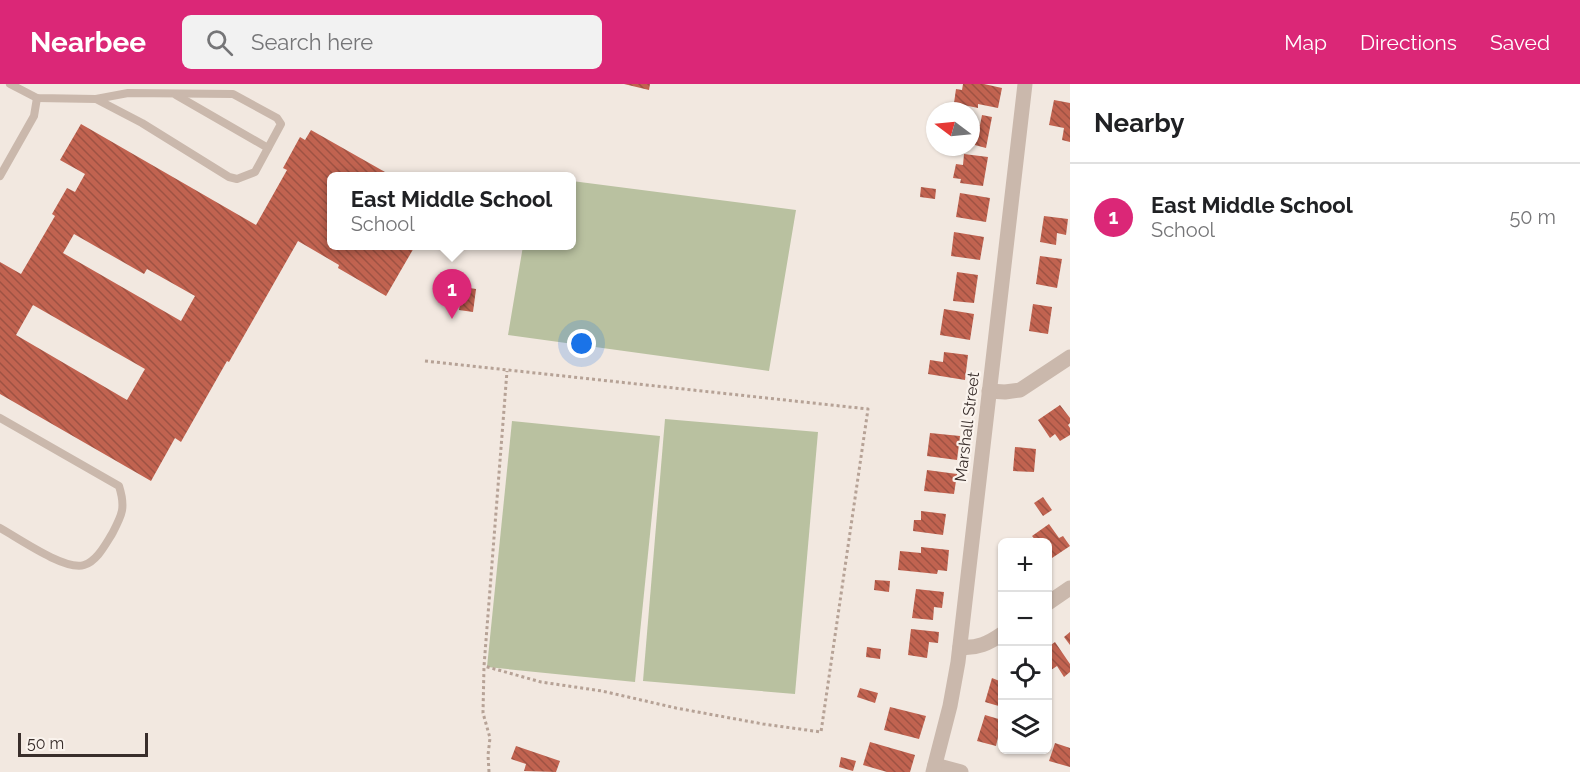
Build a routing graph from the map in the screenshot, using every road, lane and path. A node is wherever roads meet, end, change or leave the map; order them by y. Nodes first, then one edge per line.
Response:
1 (10, 84) edge
2 (1025, 84) edge
3 (176, 94) junction
4 (37, 98) junction
5 (96, 99) junction
6 (268, 148) junction
7 (0, 176) edge
8 (1070, 357) edge
9 (425, 361) dead end
10 (507, 371) junction
11 (989, 391) junction
12 (0, 417) edge
13 (0, 528) edge
14 (1070, 588) edge
15 (1052, 600) edge
16 (998, 636) edge
17 (960, 647) junction
18 (484, 666) junction
19 (934, 769) edge
20 (489, 772) edge
21 (961, 772) edge

1 - 4 lane
2 - 11 street, Marshall Street
3 - 5 lane
3 - 6 lane
3 - 6 lane
4 - 5 lane
4 - 7 lane
5 - 6 lane
8 - 11 street
9 - 10 path
10 - 18 path
10 - 18 path
11 - 17 street, Marshall Street
12 - 13 lane
14 - 15 street
16 - 17 street
17 - 19 street, Marshall Street
18 - 20 path
19 - 21 street

